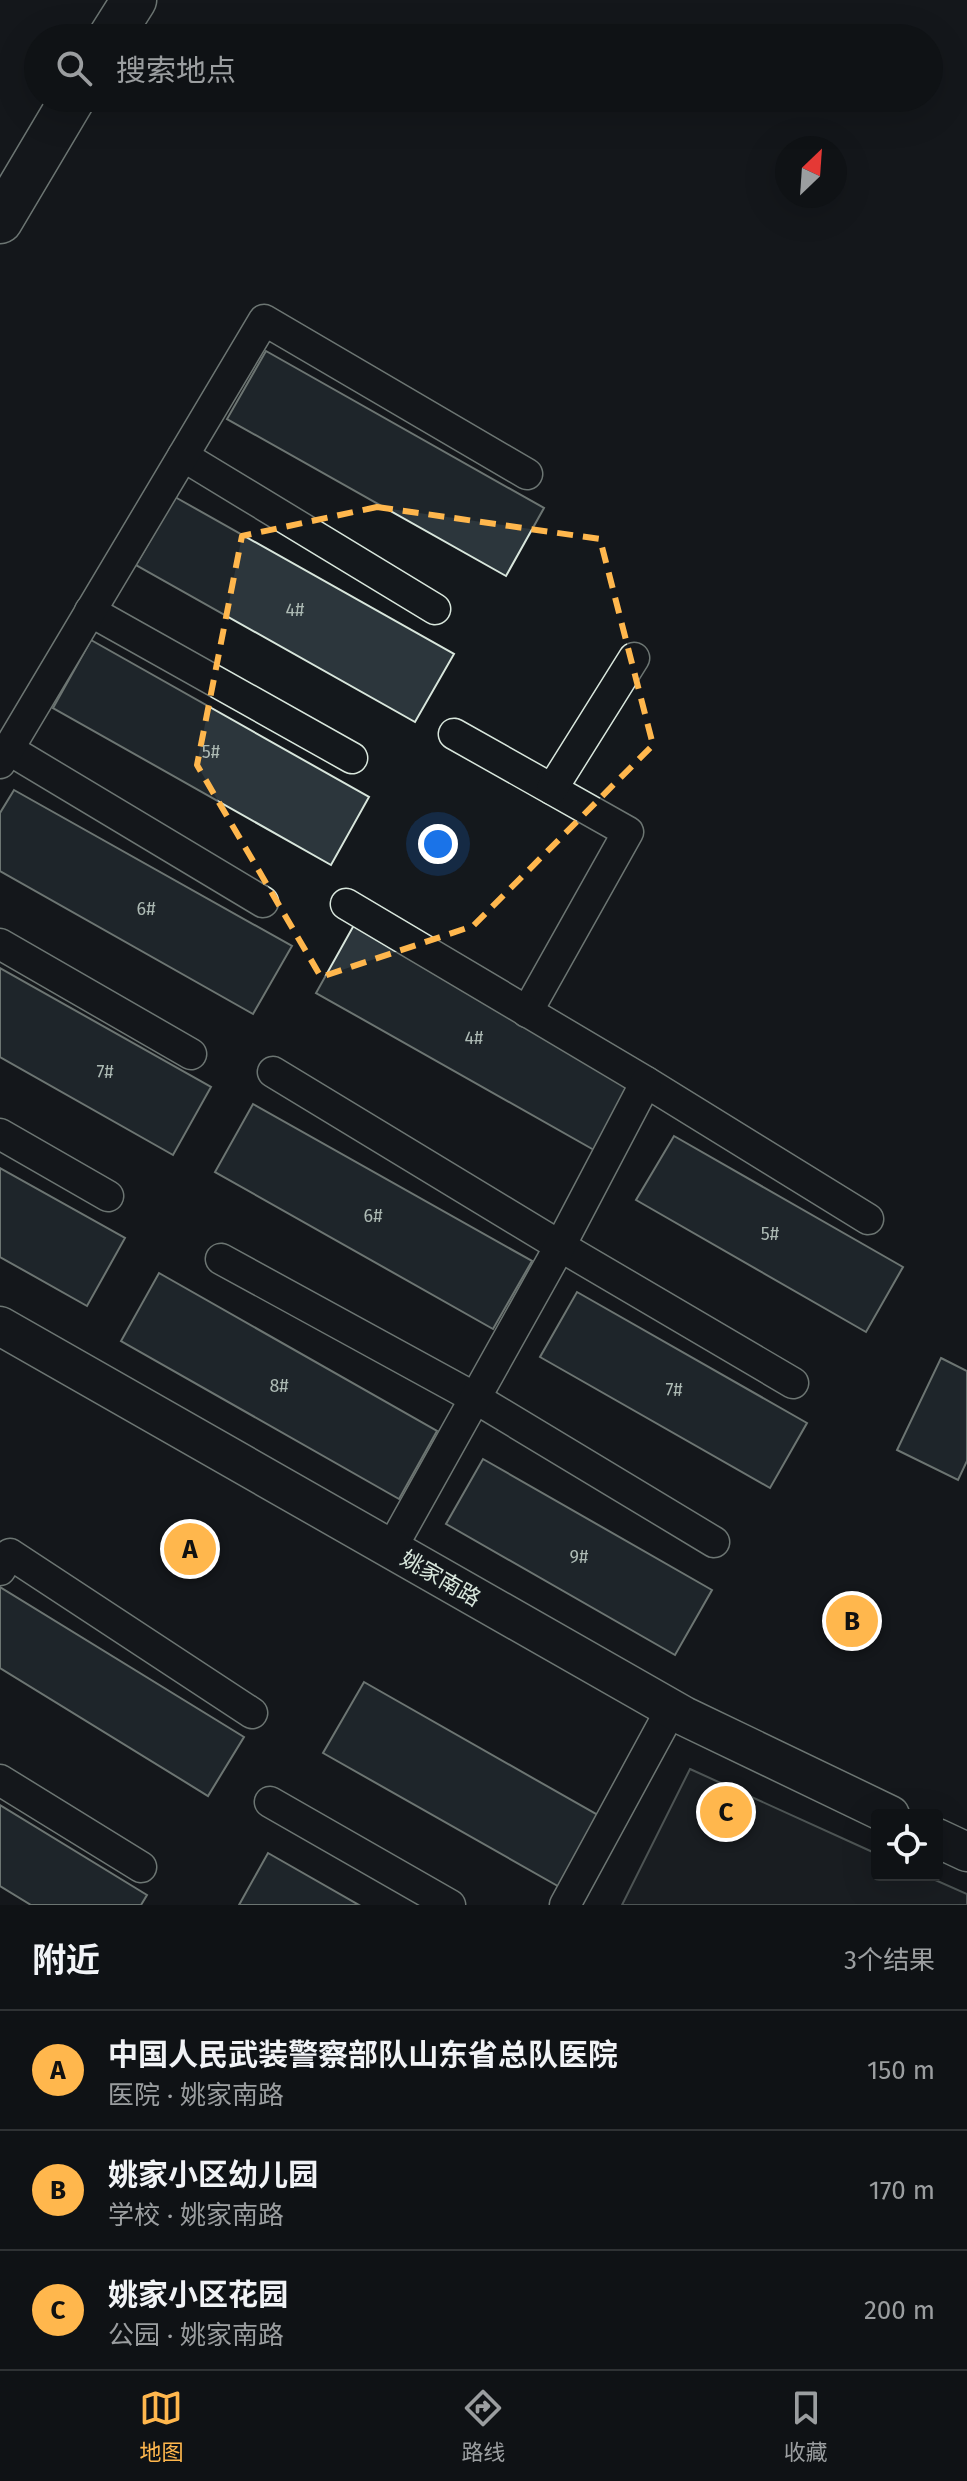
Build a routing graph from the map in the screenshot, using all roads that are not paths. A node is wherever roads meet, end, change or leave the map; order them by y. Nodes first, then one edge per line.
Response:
1 (134, 0) edge
2 (119, 24) edge
3 (65, 112) edge
4 (0, 221) edge
5 (183, 456) junction
6 (527, 474) dead end
7 (435, 609) dead end
8 (90, 611) junction
9 (634, 658) dead end
10 (454, 734) dead end
11 (2, 758) edge
12 (352, 758) dead end
13 (552, 789) junction
14 (263, 902) dead end
15 (346, 904) dead end
16 (0, 944) edge
17 (527, 1012) junction
18 (191, 1054) dead end
19 (273, 1072) dead end
20 (646, 1082) junction
21 (0, 1134) edge
22 (108, 1196) dead end
23 (868, 1219) dead end
24 (560, 1246) junction
25 (221, 1259) dead end
26 (0, 1326) edge
27 (793, 1383) dead end
28 (475, 1398) junction
29 (714, 1542) dead end
30 (391, 1549) junction
31 (0, 1570) edge
32 (672, 1708) junction
33 (252, 1713) dead end
34 (0, 1780) edge
35 (270, 1802) dead end
36 (878, 1809) edge
37 (943, 1841) edge
38 (967, 1852) edge
39 (141, 1867) dead end
40 (450, 1905) edge
41 (565, 1905) edge

1 - 2 main road
3 - 4 main road
5 - 6 street
5 - 7 street
5 - 8 street
8 - 11 street
8 - 12 street
9 - 13 street
10 - 13 street
11 - 14 street
13 - 17 street
15 - 17 street
16 - 18 street
17 - 20 street
19 - 24 street
20 - 23 street
20 - 24 street
21 - 22 street
24 - 27 street
24 - 28 street
25 - 28 street
26 - 30 street, 姚家南路
28 - 29 street
28 - 30 street
30 - 32 street, 姚家南路
31 - 33 street
32 - 36 street, 姚家南路
32 - 41 street
34 - 39 street
35 - 40 street
37 - 38 street

